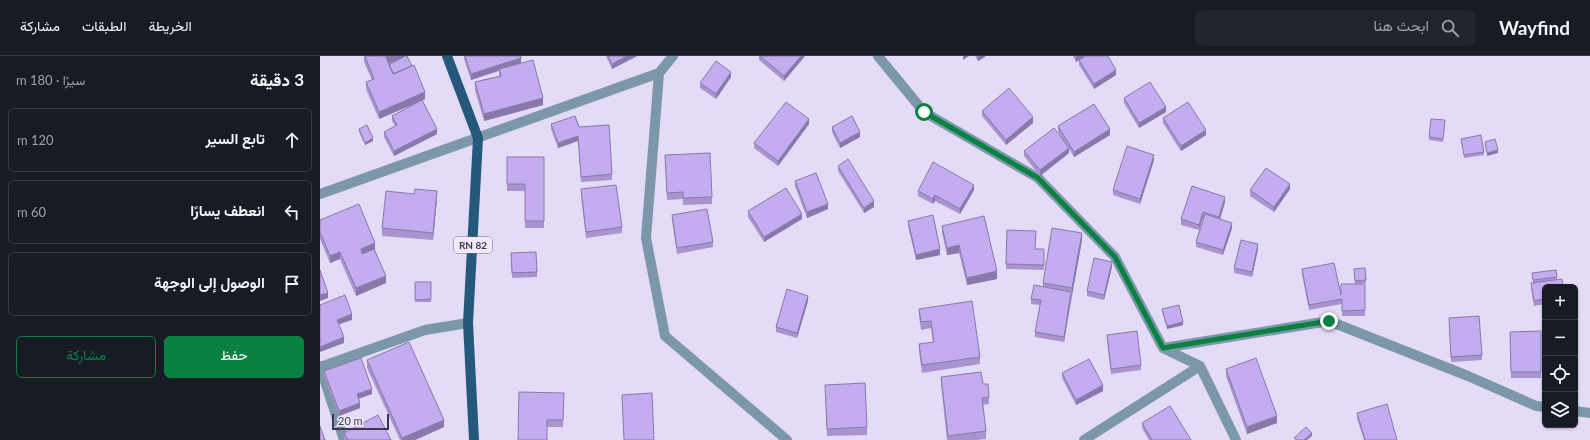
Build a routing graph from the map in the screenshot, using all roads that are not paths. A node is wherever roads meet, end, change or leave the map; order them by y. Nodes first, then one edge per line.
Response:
1 (447, 56) edge
2 (672, 56) edge
3 (878, 56) edge
4 (659, 73) junction
5 (478, 138) junction
6 (320, 194) edge
7 (468, 323) junction
8 (1163, 348) junction
9 (1200, 366) junction
10 (320, 367) edge
11 (1542, 407) edge
12 (1578, 411) edge
13 (1590, 413) edge
14 (344, 440) edge
15 (474, 440) edge
16 (787, 440) edge
17 (1084, 440) edge
18 (1236, 440) edge

1 - 5 main road, RN 82
2 - 4 street
3 - 8 street
4 - 5 street
4 - 16 street
5 - 6 street
5 - 7 main road, RN 82
7 - 10 street
7 - 15 main road, RN 82
8 - 9 street
8 - 11 street
9 - 17 street
9 - 18 street
10 - 14 street
12 - 13 street

